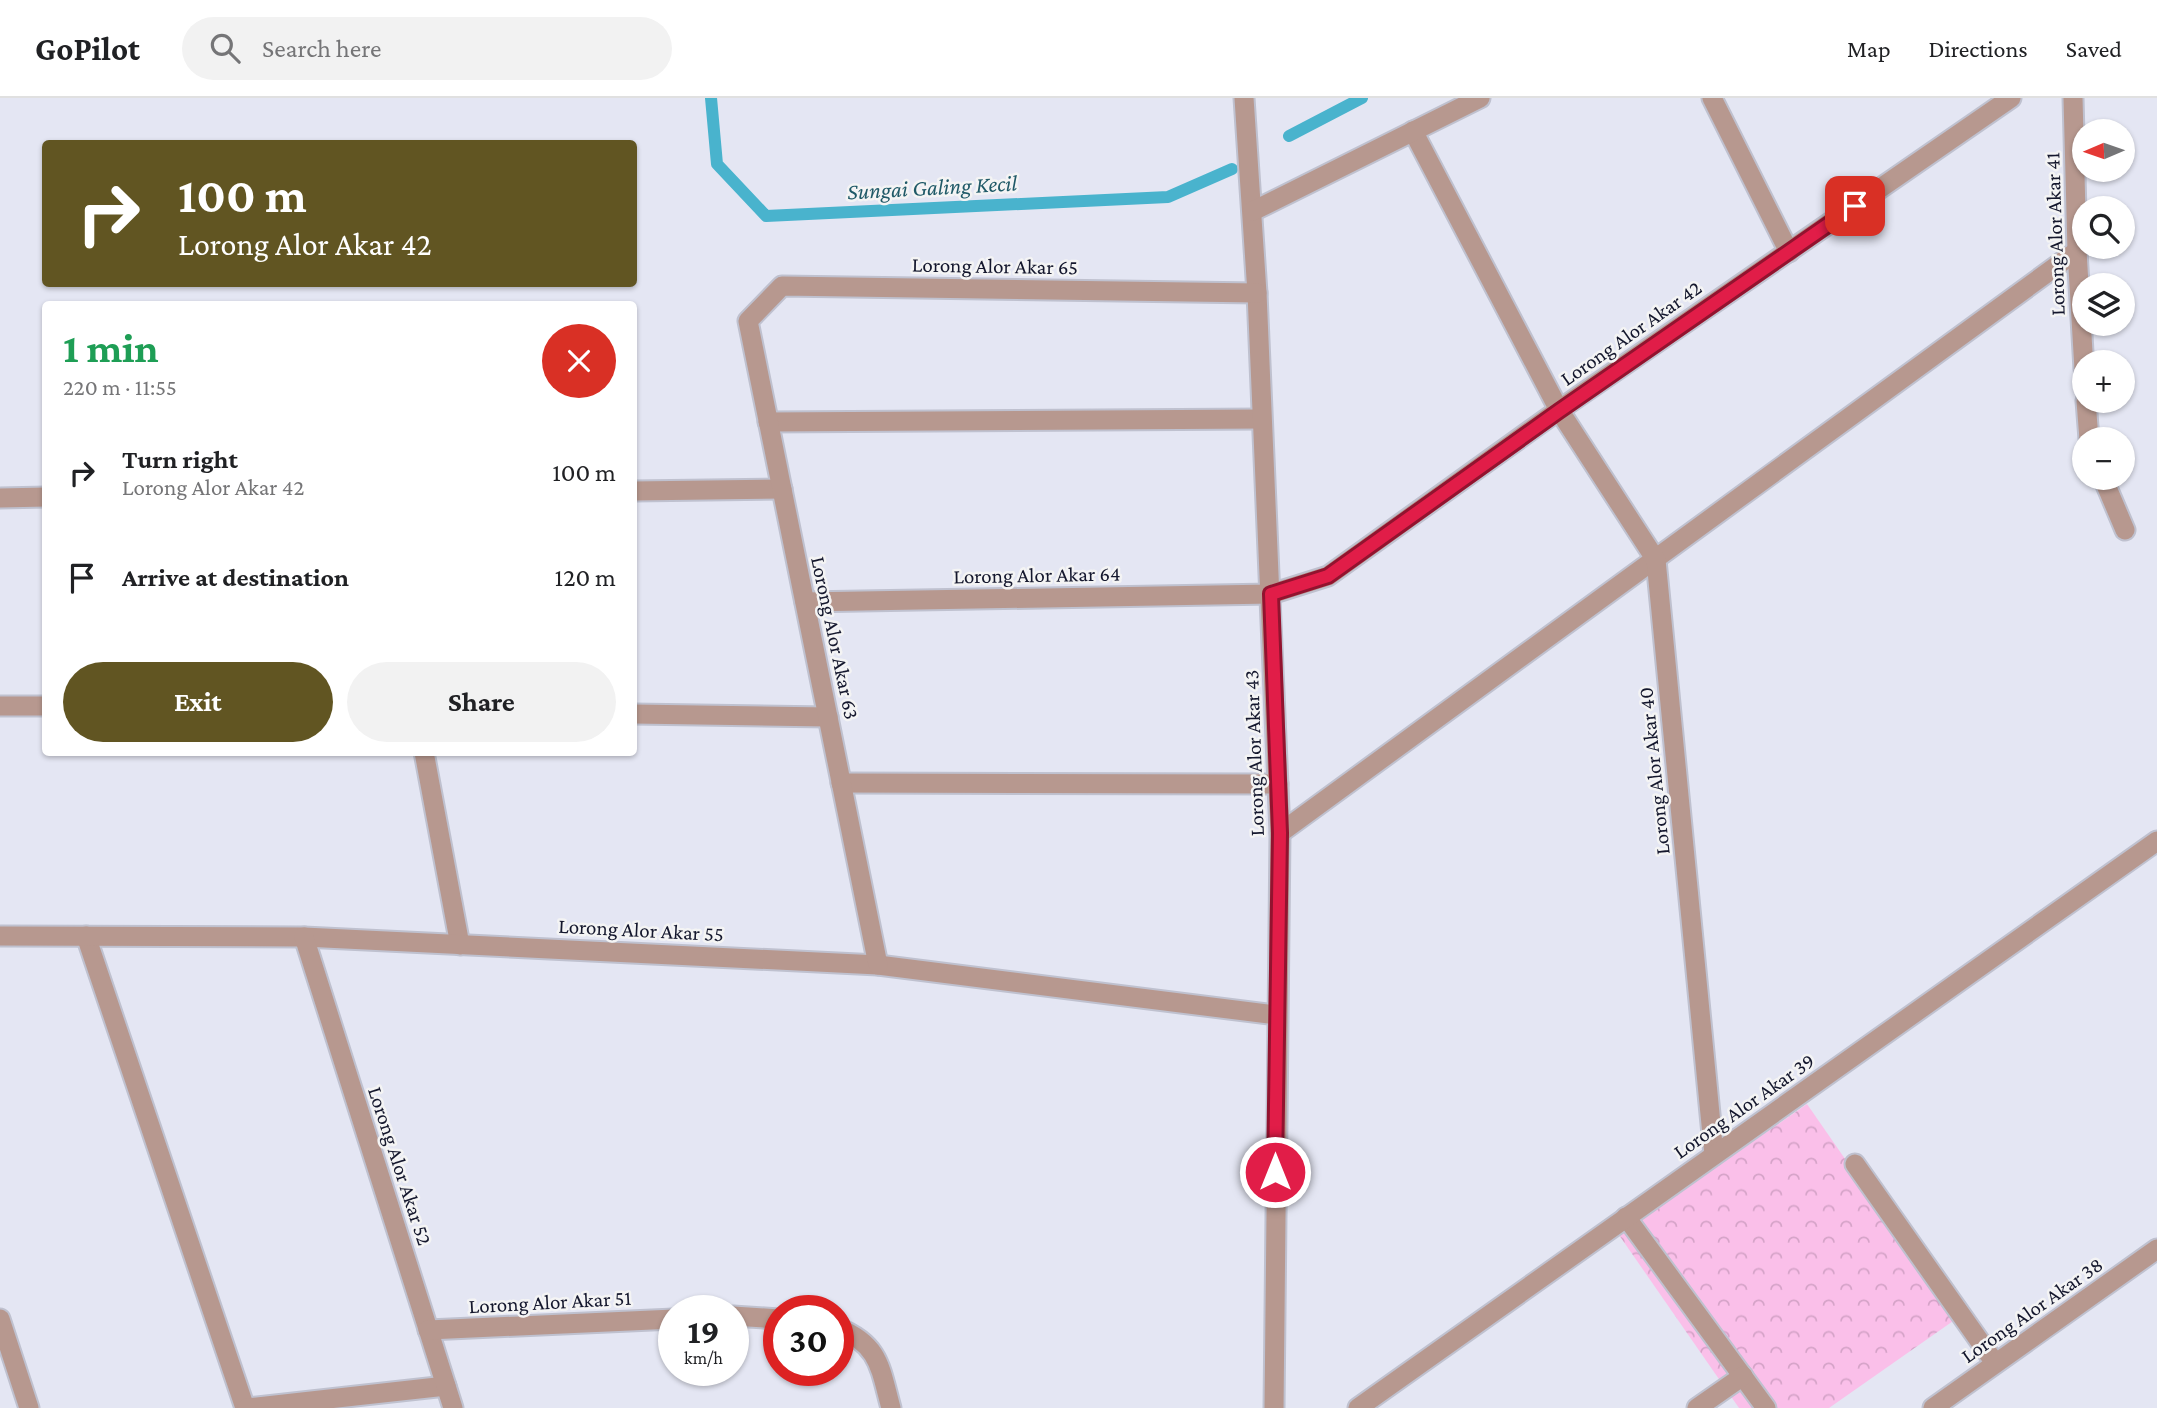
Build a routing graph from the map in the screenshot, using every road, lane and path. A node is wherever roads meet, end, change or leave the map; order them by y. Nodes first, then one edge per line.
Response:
1 (1244, 98) edge
2 (1480, 98) edge
3 (1712, 98) edge
4 (2011, 98) edge
5 (2073, 98) edge
6 (1413, 131) junction
7 (2076, 196) edge
8 (1253, 211) junction
9 (1789, 252) junction
10 (2072, 255) edge
11 (2077, 259) edge
12 (1257, 293) junction
13 (748, 321) joint
14 (2083, 350) edge
15 (1559, 411) junction
16 (1261, 419) junction
17 (768, 422) junction
18 (782, 489) junction
19 (2108, 490) edge
20 (637, 491) edge
21 (42, 497) edge
22 (0, 498) edge
23 (2124, 530) dead end
24 (1656, 559) junction
25 (1271, 594) junction
26 (804, 602) junction
27 (0, 706) edge
28 (42, 706) edge
29 (637, 714) edge
30 (828, 717) junction
31 (425, 756) edge
32 (841, 783) junction
33 (1278, 784) junction
34 (1280, 833) junction
35 (2157, 841) edge
36 (0, 936) edge
37 (86, 936) junction
38 (304, 937) junction
39 (460, 945) junction
40 (878, 965) junction
41 (1276, 1015) junction
42 (1714, 1155) junction
43 (1856, 1164) dead end
44 (1626, 1217) junction
45 (2157, 1249) edge
46 (0, 1319) edge
47 (658, 1320) edge
48 (428, 1330) junction
49 (854, 1336) edge
50 (1995, 1363) junction
51 (1743, 1376) junction
52 (446, 1386) junction
53 (29, 1408) edge
54 (246, 1408) edge
55 (453, 1408) edge
56 (891, 1408) edge
57 (1274, 1408) edge
58 (1357, 1408) edge
59 (1697, 1408) edge
60 (1766, 1408) edge
61 (1933, 1408) edge

1 - 8 street, Lorong Alor Akar 43
2 - 6 street
3 - 9 street
4 - 9 street, Lorong Alor Akar 42
5 - 7 street, Lorong Alor Akar 41
6 - 8 street
6 - 15 street, Lorong Alor Akar 40
8 - 12 street, Lorong Alor Akar 43
9 - 15 street, Lorong Alor Akar 42
10 - 24 street
11 - 14 street, Lorong Alor Akar 41
12 - 13 street, Lorong Alor Akar 65
12 - 16 street, Lorong Alor Akar 43
13 - 17 street, Lorong Alor Akar 63
15 - 24 street, Lorong Alor Akar 40
15 - 25 street, Lorong Alor Akar 42
16 - 17 street
16 - 25 street, Lorong Alor Akar 43
17 - 18 street, Lorong Alor Akar 63
18 - 20 street
18 - 26 street, Lorong Alor Akar 63
19 - 23 street
21 - 22 street
24 - 34 street
24 - 42 street, Lorong Alor Akar 40
25 - 26 street, Lorong Alor Akar 64
25 - 33 street, Lorong Alor Akar 43
26 - 30 street, Lorong Alor Akar 63
27 - 28 street
29 - 30 street
30 - 32 street, Lorong Alor Akar 63
31 - 39 street
32 - 33 street
32 - 40 street, Lorong Alor Akar 63
33 - 34 street, Lorong Alor Akar 43
34 - 41 street, Lorong Alor Akar 43
35 - 42 street, Lorong Alor Akar 39
36 - 37 street, Lorong Alor Akar 55
37 - 38 street, Lorong Alor Akar 55
37 - 54 street
38 - 39 street, Lorong Alor Akar 55
38 - 48 street, Lorong Alor Akar 52
39 - 40 street, Lorong Alor Akar 55
40 - 41 street, Lorong Alor Akar 55
41 - 57 street, Lorong Alor Akar 43
42 - 44 street, Lorong Alor Akar 39
43 - 50 street
44 - 51 street
44 - 58 street, Lorong Alor Akar 39
45 - 50 street, Lorong Alor Akar 38
46 - 53 street
47 - 48 street, Lorong Alor Akar 51
48 - 52 street, Lorong Alor Akar 52
49 - 56 street
50 - 61 street, Lorong Alor Akar 38
51 - 59 street
51 - 60 street
52 - 54 street
52 - 55 street, Lorong Alor Akar 52

